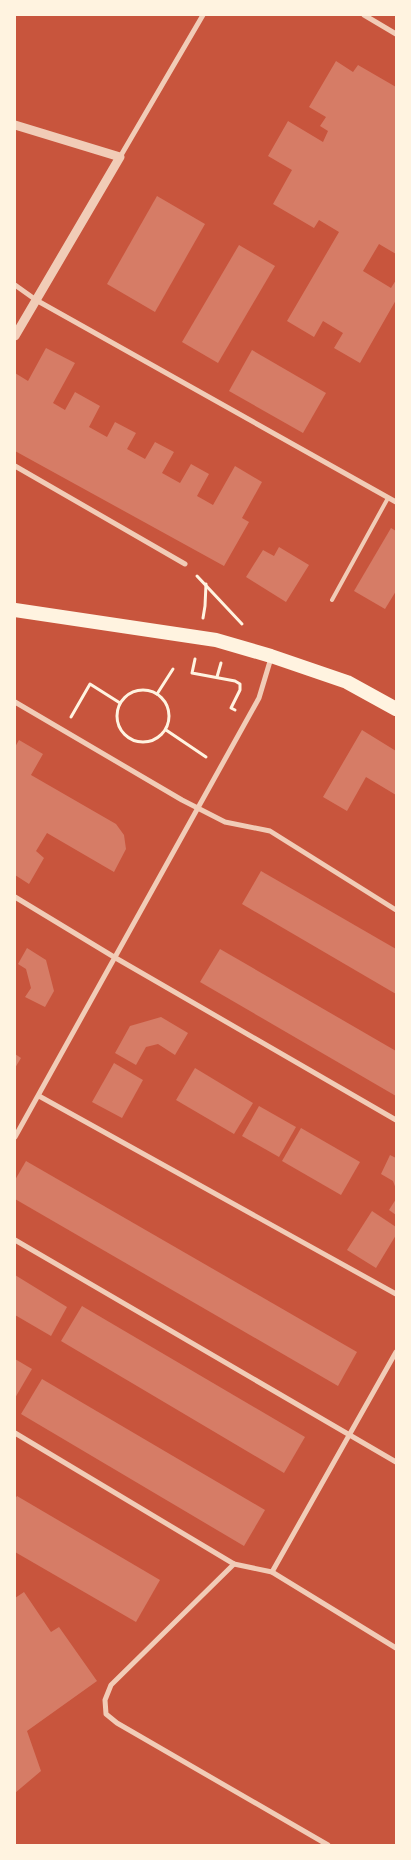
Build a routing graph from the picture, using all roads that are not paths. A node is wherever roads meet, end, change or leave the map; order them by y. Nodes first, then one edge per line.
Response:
1 (203, 15) edge
2 (364, 15) edge
3 (396, 34) edge
4 (15, 125) edge
5 (120, 157) junction
6 (15, 285) edge
7 (36, 300) junction
8 (15, 336) edge
9 (15, 466) edge
10 (388, 498) junction
11 (396, 502) edge
12 (185, 564) dead end
13 (332, 600) dead end
14 (15, 610) edge
15 (271, 656) junction
16 (15, 702) edge
17 (396, 708) edge
18 (198, 808) junction
19 (15, 897) edge
20 (396, 910) edge
21 (114, 957) junction
22 (39, 1096) junction
23 (396, 1120) edge
24 (15, 1137) edge
25 (15, 1240) edge
26 (396, 1294) edge
27 (396, 1352) edge
28 (15, 1433) edge
29 (349, 1434) junction
30 (396, 1462) edge
31 (234, 1564) junction
32 (272, 1572) junction
33 (396, 1648) edge
34 (328, 1845) edge

1 - 5 street
2 - 3 street
4 - 5 street
5 - 7 street
6 - 7 street
7 - 8 street
7 - 10 street
9 - 12 street
10 - 11 street
10 - 13 lane
14 - 15 highway
15 - 17 highway
15 - 18 street
16 - 18 street
18 - 20 street
18 - 21 street
19 - 21 street
21 - 22 street
21 - 23 street
22 - 24 street
22 - 26 street
25 - 29 street
27 - 29 street
28 - 31 street
29 - 30 street
29 - 32 street
31 - 32 street
31 - 34 street
32 - 33 street

